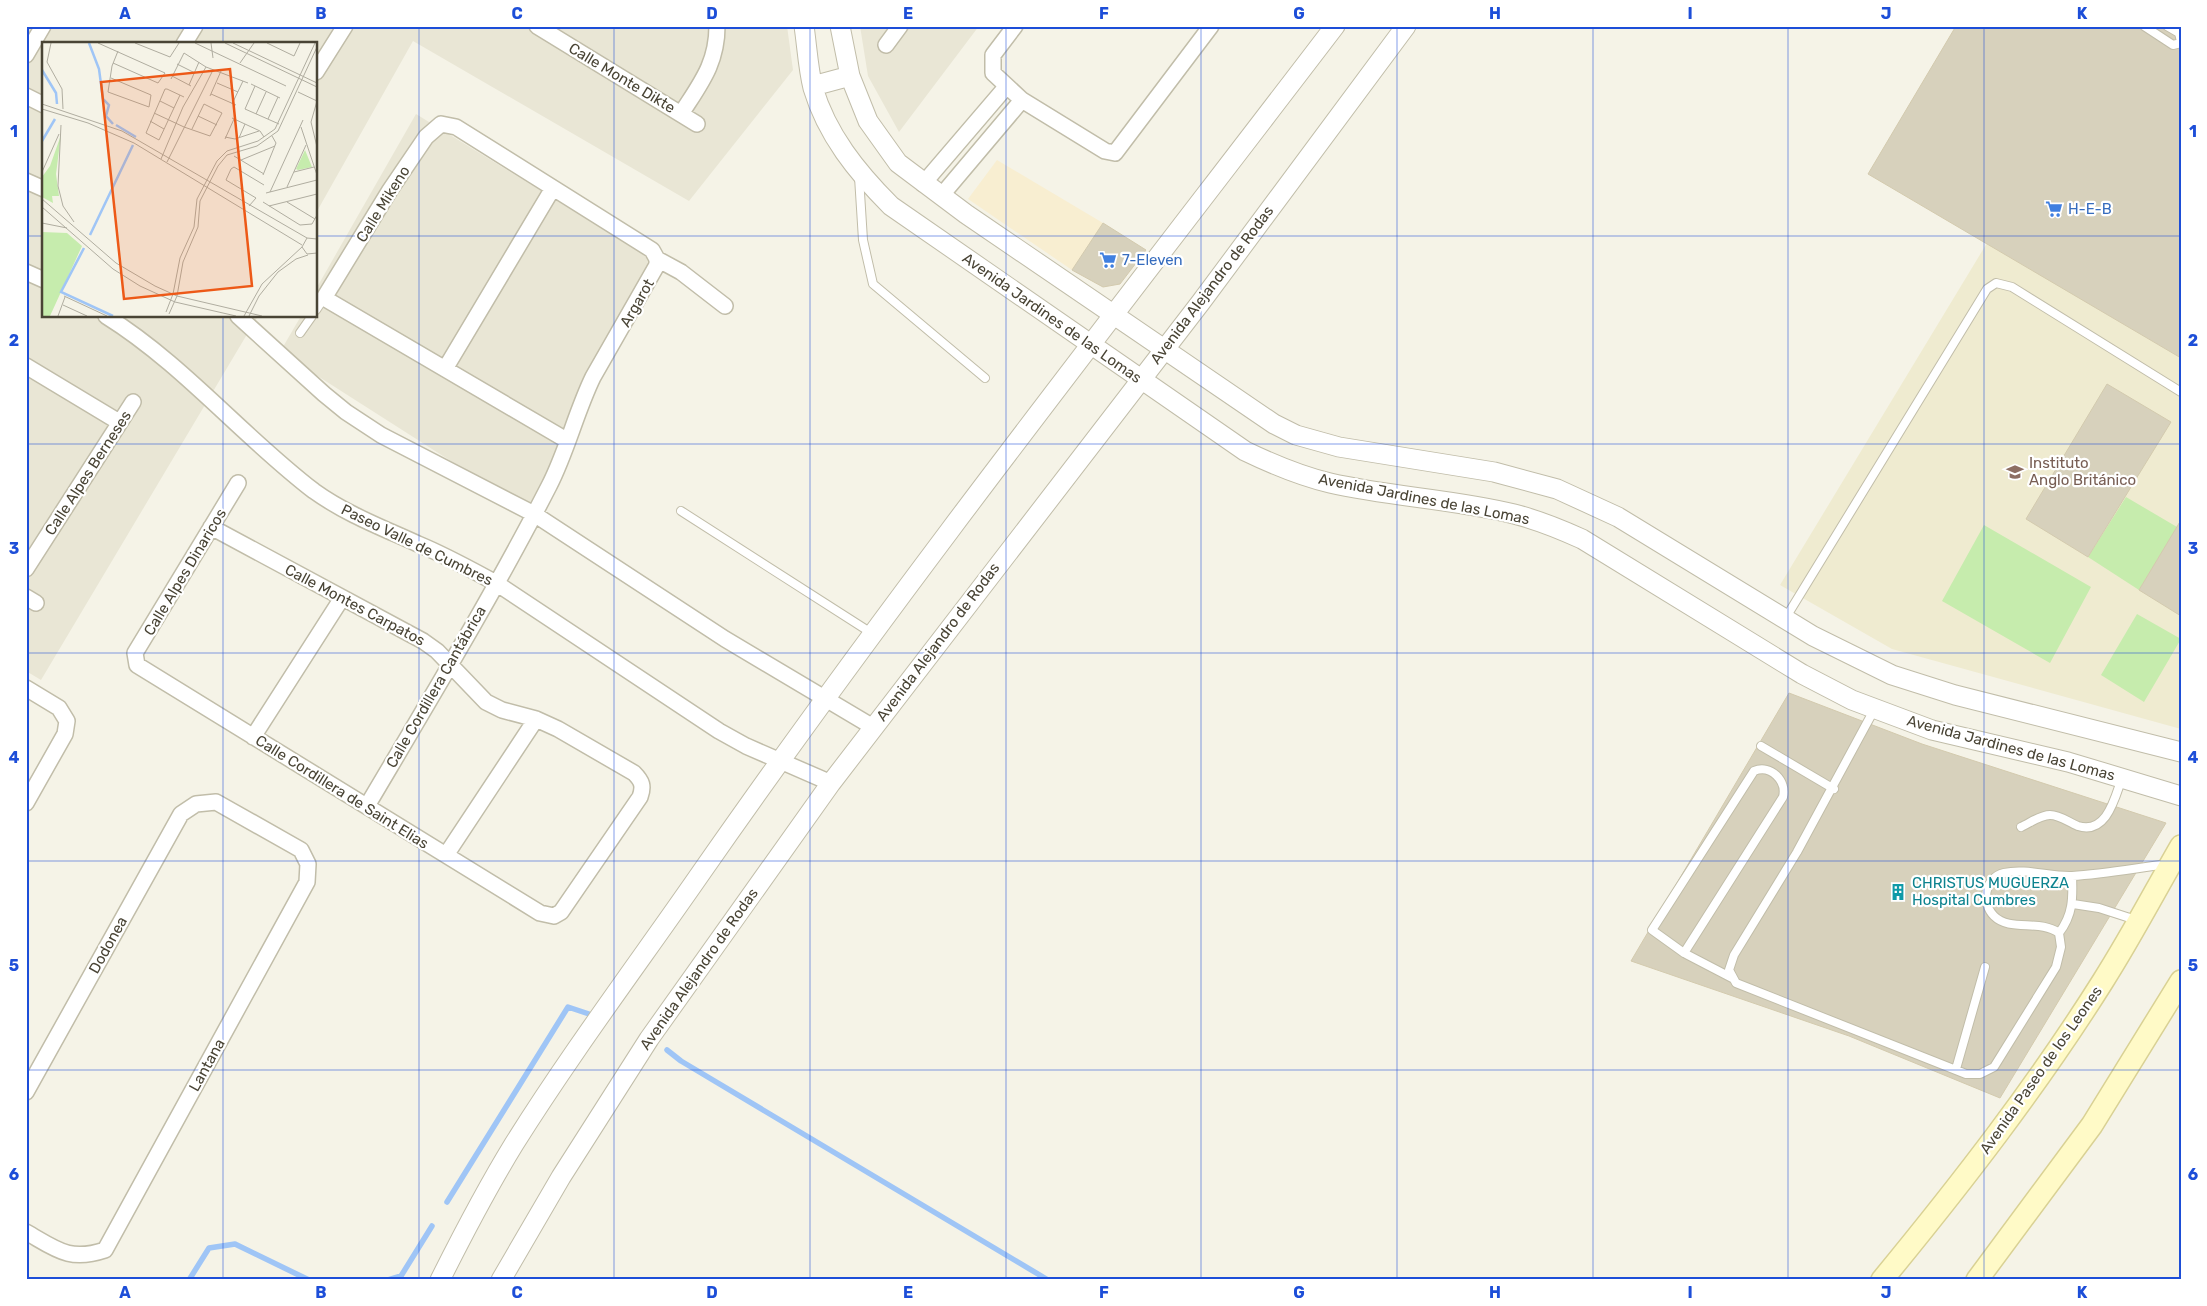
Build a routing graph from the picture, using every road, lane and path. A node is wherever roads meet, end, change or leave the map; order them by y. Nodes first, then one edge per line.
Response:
1 (43, 26) edge
2 (195, 26) edge
3 (345, 26) edge
4 (537, 26) edge
5 (716, 26) edge
6 (804, 26) edge
7 (840, 26) edge
8 (900, 26) edge
9 (1014, 26) edge
10 (1211, 26) edge
11 (1335, 26) edge
12 (1406, 26) edge
13 (2144, 26) edge
14 (2167, 26) edge
15 (185, 42) edge
16 (2181, 42) edge
17 (886, 45) dead end
18 (26, 55) edge
19 (318, 69) edge
20 (850, 76) junction
21 (813, 86) junction
22 (1006, 87) junction
23 (26, 96) edge
24 (1022, 100) junction
25 (42, 103) edge
26 (681, 114) junction
27 (697, 124) dead end
28 (452, 125) joint
29 (859, 172) junction
30 (26, 181) edge
31 (923, 184) junction
32 (42, 188) edge
33 (553, 188) junction
34 (941, 196) junction
35 (657, 259) junction
36 (26, 272) edge
37 (42, 279) edge
38 (320, 304) edge
39 (725, 306) dead end
40 (1114, 315) junction
41 (109, 318) edge
42 (240, 318) edge
43 (311, 318) edge
44 (300, 333) dead end
45 (1091, 345) junction
46 (1163, 350) junction
47 (26, 366) edge
48 (445, 369) junction
49 (985, 378) dead end
50 (1140, 379) junction
51 (2181, 392) edge
52 (133, 402) dead end
53 (119, 422) junction
54 (568, 440) junction
55 (238, 483) dead end
56 (681, 511) dead end
57 (534, 514) junction
58 (211, 527) junction
59 (26, 569) edge
60 (496, 583) junction
61 (342, 598) junction
62 (1786, 620) junction
63 (873, 634) junction
64 (135, 661) joint
65 (451, 665) junction
66 (26, 688) edge
67 (824, 699) junction
68 (1874, 710) junction
69 (536, 719) junction
70 (873, 727) junction
71 (253, 737) junction
72 (1761, 746) dead end
73 (2181, 752) edge
74 (780, 761) junction
75 (2122, 778) junction
76 (831, 783) junction
77 (1834, 789) junction
78 (2181, 796) edge
79 (26, 802) edge
80 (367, 806) junction
81 (2021, 827) dead end
82 (446, 855) junction
83 (2176, 855) edge
84 (308, 864) joint
85 (2072, 876) junction
86 (2073, 904) junction
87 (554, 916) joint
88 (2138, 920) junction
89 (2059, 933) junction
90 (1684, 953) junction
91 (1985, 967) dead end
92 (1732, 978) junction
93 (2178, 992) edge
94 (1956, 1070) junction
95 (26, 1092) edge
96 (26, 1232) edge
97 (440, 1280) edge
98 (500, 1280) edge
99 (1882, 1280) edge
100 (1977, 1280) edge

1 - 18 street
2 - 15 street
3 - 19 street
4 - 26 street, Calle Monte Dikte
5 - 26 street
6 - 21 street, Avenida Jardines de las Lomas
7 - 20 street
8 - 17 street
9 - 22 street
10 - 24 street
11 - 40 street
12 - 46 street, Avenida Alejandro de Rodas
13 - 16 lane
14 - 16 lane
20 - 21 street
20 - 31 street
21 - 29 street, Avenida Jardines de las Lomas
22 - 24 street
22 - 31 street
23 - 25 street
24 - 34 street
26 - 27 street, Calle Monte Dikte
28 - 33 street, Argarot
28 - 38 street, Calle Mikeno
29 - 45 street, Avenida Jardines de las Lomas
29 - 49 lane
30 - 32 street
31 - 34 street
33 - 35 street, Argarot
33 - 48 street
34 - 40 street
35 - 39 street
35 - 54 street, Argarot
36 - 37 street
38 - 48 street
40 - 45 street
40 - 46 street
41 - 60 street, Paseo Valle de Cumbres
42 - 57 street
43 - 44 lane
45 - 50 street, Avenida Jardines de las Lomas
45 - 63 street
46 - 50 street, Avenida Alejandro de Rodas
46 - 62 street
47 - 53 street
48 - 54 street
50 - 68 street, Avenida Jardines de las Lomas
50 - 70 street, Avenida Alejandro de Rodas
51 - 62 lane
52 - 53 street, Calle Alpes Berneses
53 - 59 street, Calle Alpes Berneses
54 - 57 street, Argarot
55 - 58 street, Calle Alpes Dinaricos
56 - 63 lane
57 - 60 street, Calle Cordillera Cantábrica
57 - 67 street
58 - 61 street, Calle Montes Carpatos
58 - 64 street, Calle Alpes Dinaricos
60 - 65 street, Calle Cordillera Cantábrica
60 - 74 street, Paseo Valle de Cumbres
61 - 65 street, Calle Montes Carpatos
61 - 71 street
62 - 73 street
63 - 67 street
64 - 71 street, Calle Cordillera de Saint Elias
65 - 69 street, Calle Montes Carpatos
65 - 80 street, Calle Cordillera Cantábrica
66 - 79 street
67 - 70 street
67 - 74 street
68 - 75 street, Avenida Jardines de las Lomas
68 - 77 lane
69 - 82 street
69 - 87 street, Calle Montes Carpatos
70 - 76 street, Avenida Alejandro de Rodas
71 - 80 street, Calle Cordillera de Saint Elias
72 - 77 lane
74 - 76 street, Paseo Valle de Cumbres
74 - 97 street
75 - 78 street, Avenida Jardines de las Lomas
75 - 81 lane
76 - 98 street, Avenida Alejandro de Rodas
77 - 92 lane
80 - 82 street, Calle Cordillera de Saint Elias
82 - 87 street, Calle Cordillera de Saint Elias
83 - 85 lane
83 - 88 main road, Avenida Paseo de los Leones
84 - 95 street, Dodonea
84 - 96 street, Lantana
85 - 86 lane
85 - 89 lane
86 - 88 lane
86 - 89 lane
88 - 99 main road, Avenida Paseo de los Leones
89 - 94 lane
90 - 90 lane
90 - 92 lane
91 - 94 lane
92 - 94 lane
93 - 100 main road

